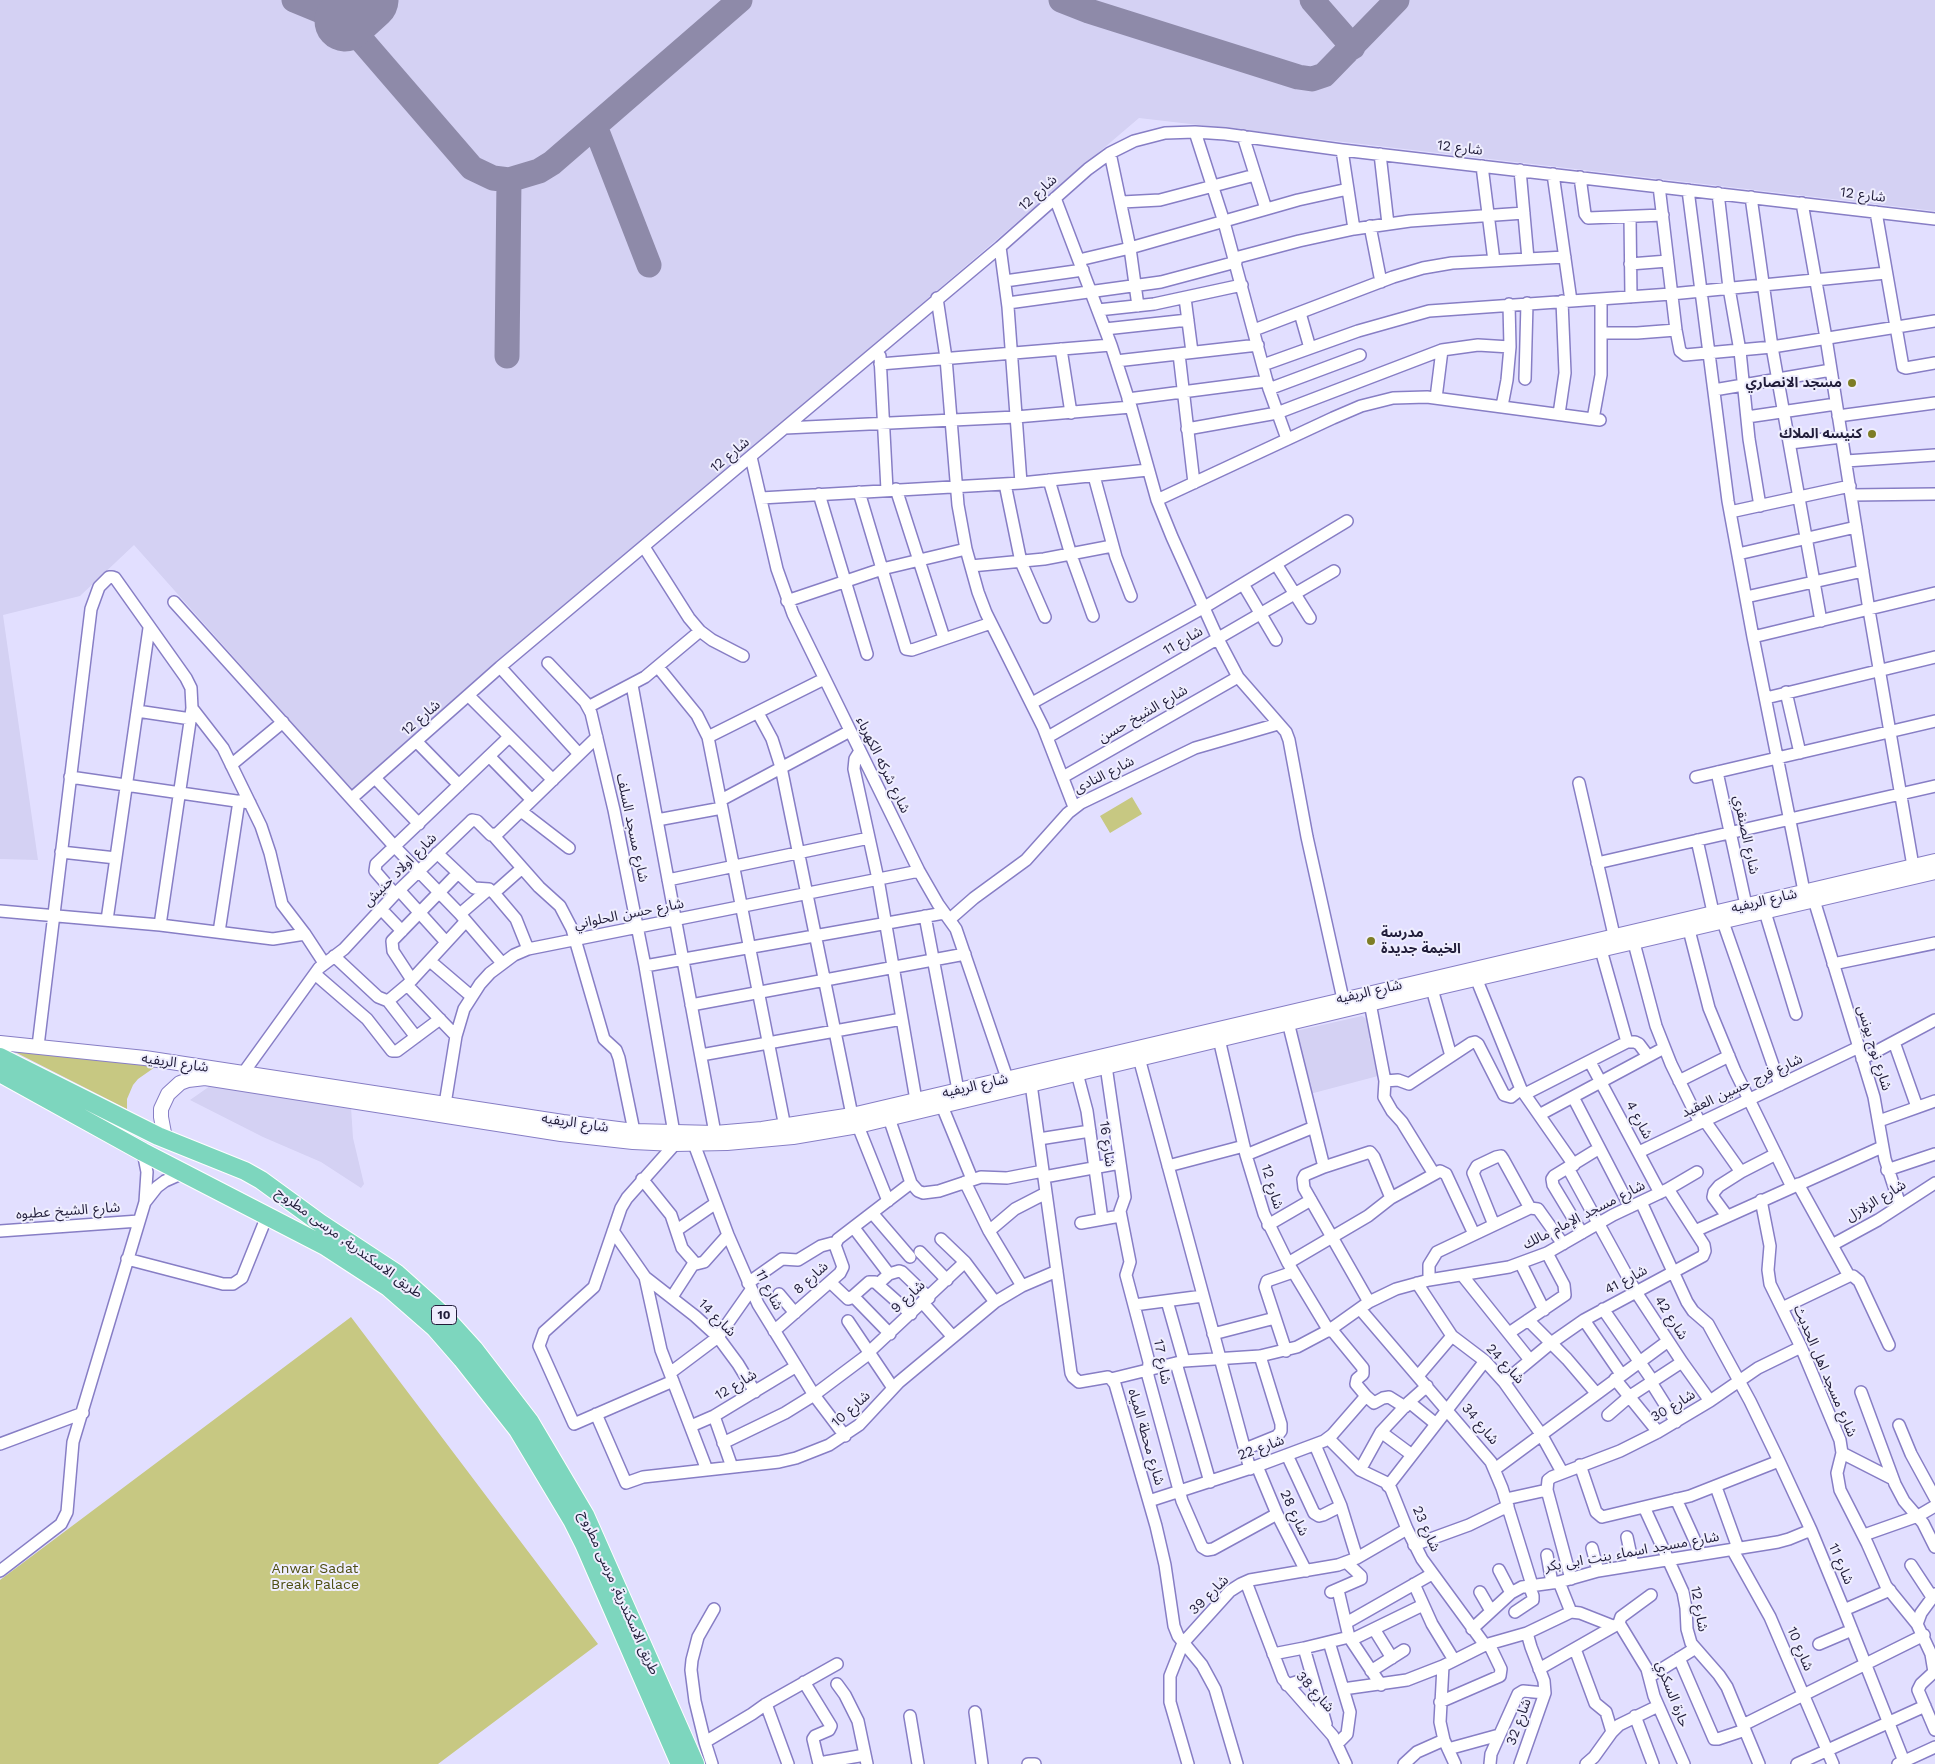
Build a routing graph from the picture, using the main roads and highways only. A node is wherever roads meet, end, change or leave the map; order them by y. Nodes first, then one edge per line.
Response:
1 (0, 1056) edge
2 (0, 1073) edge
3 (222, 1162) junction
4 (261, 1180) junction
5 (213, 1188) junction
6 (247, 1206) junction
7 (680, 1764) edge
8 (695, 1764) edge

1 - 3 main road, طريق الاسكندرية, مرسى مطروح / 10
2 - 5 main road, طريق الاسكندرية, مرسى مطروح / 10
3 - 4 main road, طريق الاسكندرية, مرسى مطروح / 10
3 - 5 main road
4 - 6 main road
4 - 8 main road, طريق الاسكندرية, مرسى مطروح / 10
5 - 6 main road, طريق الاسكندرية, مرسى مطروح / 10
6 - 7 main road, طريق الاسكندرية, مرسى مطروح / 10

